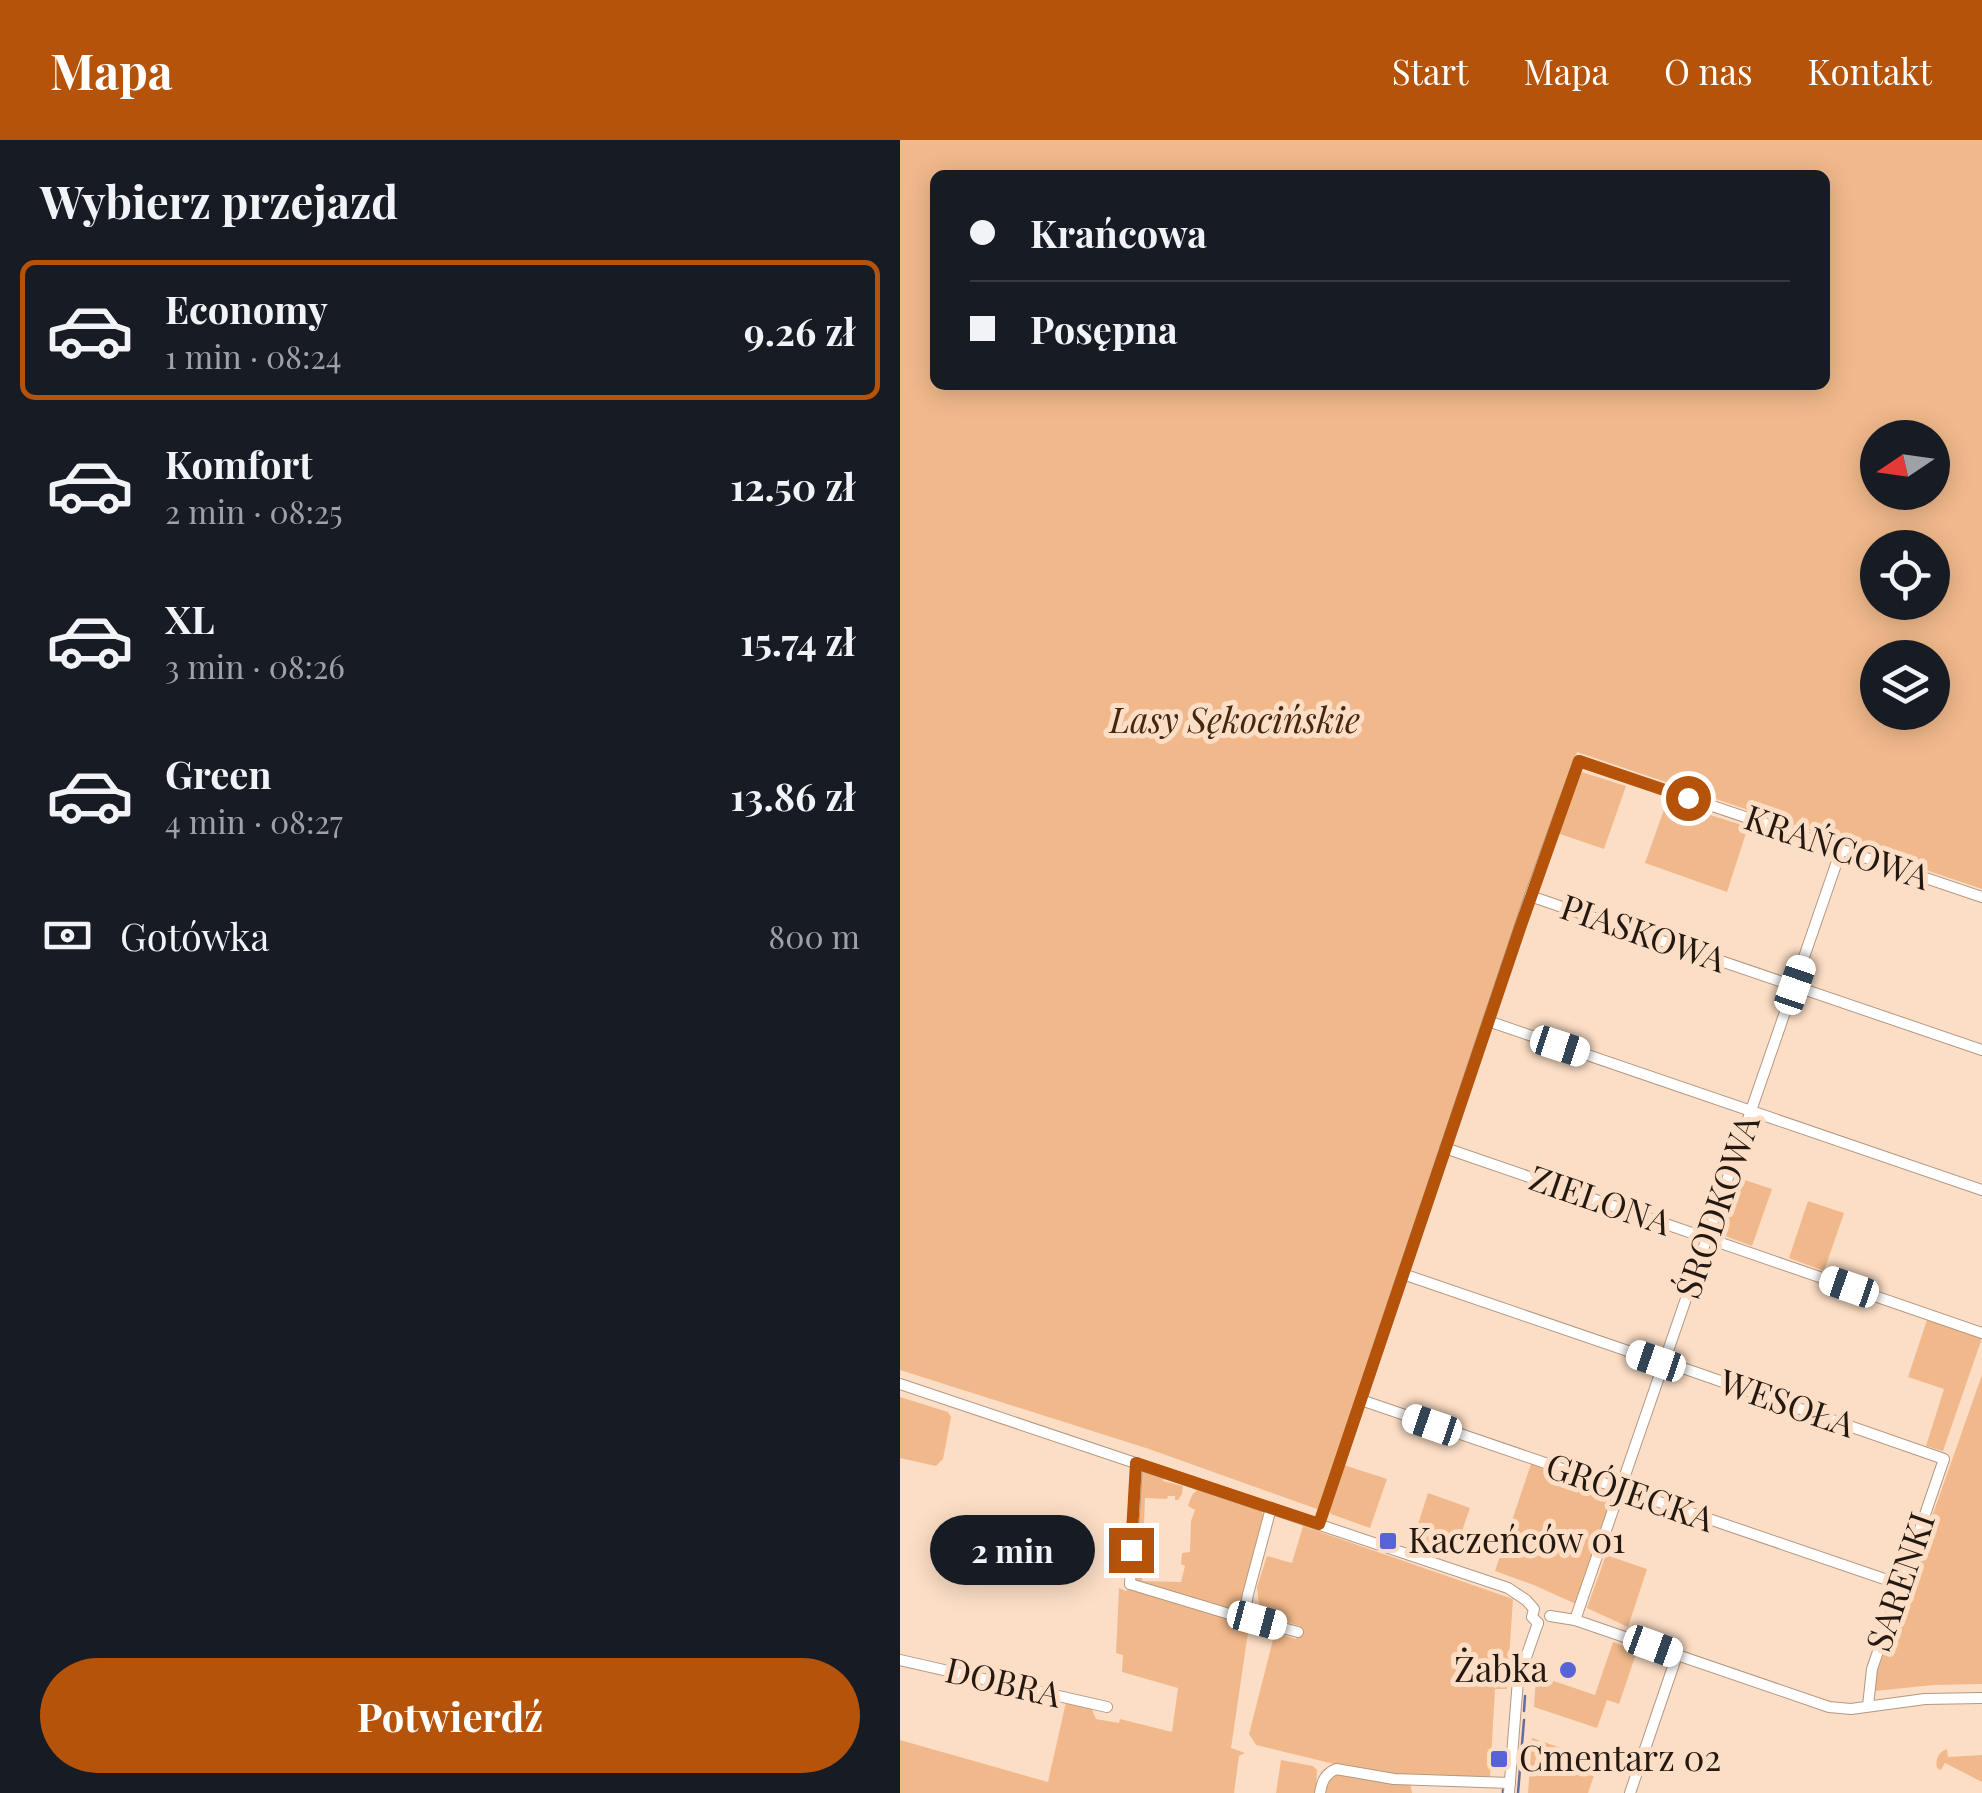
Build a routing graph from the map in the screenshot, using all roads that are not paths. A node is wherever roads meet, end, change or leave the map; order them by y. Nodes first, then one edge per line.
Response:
1 (1841, 850) junction
2 (1530, 896) junction
3 (1982, 897) edge
4 (1795, 985) junction
5 (1488, 1021) junction
6 (1982, 1050) edge
7 (1751, 1110) junction
8 (1445, 1148) junction
9 (1982, 1190) edge
10 (1707, 1237) junction
11 (1403, 1274) junction
12 (1982, 1333) edge
13 (1664, 1364) junction
14 (900, 1384) edge
15 (1360, 1400) junction
16 (1944, 1459) joint
17 (1136, 1463) junction
18 (1620, 1490) junction
19 (1271, 1508) junction
20 (1319, 1524) junction
21 (1899, 1584) junction
22 (1534, 1609) junction
23 (1244, 1616) junction
24 (1550, 1616) junction
25 (1575, 1620) junction
26 (1538, 1623) junction
27 (1298, 1632) dead end
28 (1677, 1655) junction
29 (900, 1660) edge
30 (1982, 1698) edge
31 (1868, 1706) junction
32 (1107, 1707) dead end
33 (1418, 1779) junction
34 (1510, 1788) edge
35 (1320, 1793) edge
36 (1417, 1793) edge
37 (1630, 1793) edge

1 - 2 street, KRAŃCOWA
1 - 3 street, KRAŃCOWA
1 - 4 street, ŚRODKOWA
2 - 4 street, PIASKOWA
2 - 5 street
4 - 6 street, PIASKOWA
4 - 7 street, ŚRODKOWA
5 - 7 street
5 - 8 street
7 - 9 street
7 - 10 street, ŚRODKOWA
8 - 10 street, ZIELONA
8 - 11 street
10 - 12 street, ZIELONA
10 - 13 street, ŚRODKOWA
11 - 13 street, WESOŁA
11 - 15 street
13 - 16 street, WESOŁA
13 - 18 street, ŚRODKOWA
14 - 17 street
15 - 18 street, GRÓJECKA
15 - 20 street
16 - 21 street, SARENKI
17 - 19 street
17 - 23 street
18 - 21 street, GRÓJECKA
18 - 25 street, ŚRODKOWA
19 - 20 street
19 - 23 street
20 - 22 street
21 - 31 street, SARENKI
22 - 24 street
22 - 26 street
23 - 27 street
24 - 25 street
24 - 26 street
25 - 28 street
26 - 34 street
28 - 31 street
28 - 37 street
29 - 32 street, DOBRA
30 - 31 street
33 - 34 street
33 - 35 street
33 - 36 street

